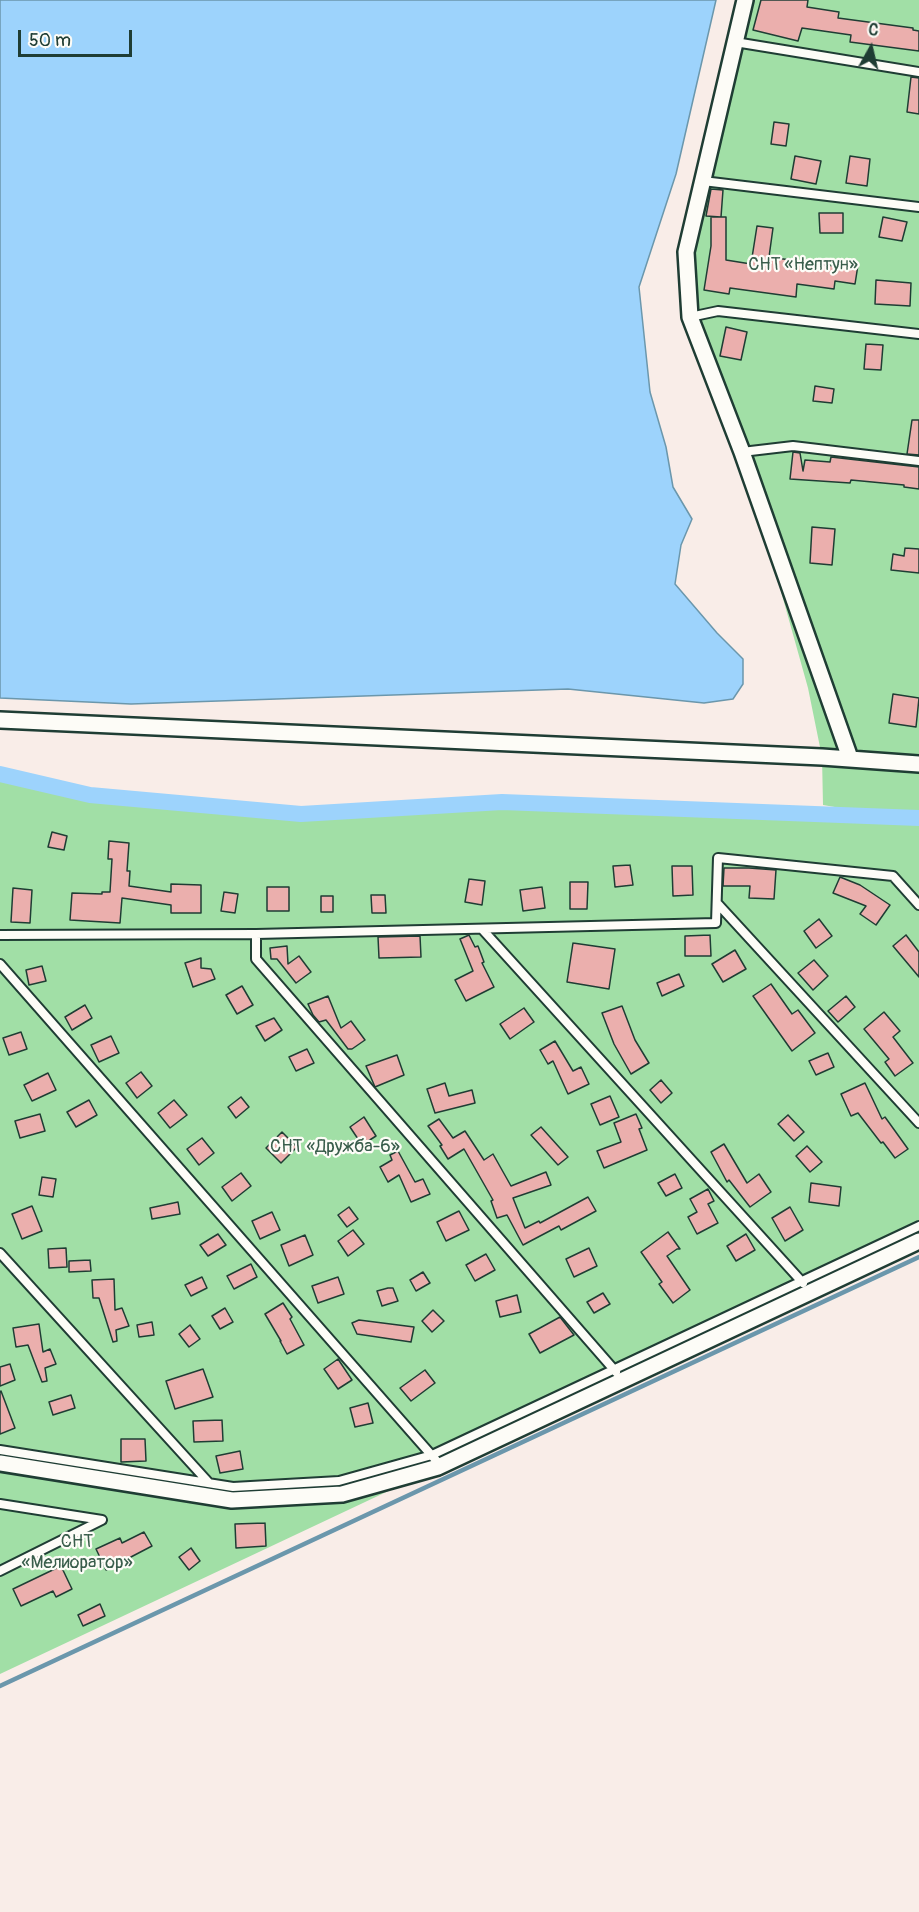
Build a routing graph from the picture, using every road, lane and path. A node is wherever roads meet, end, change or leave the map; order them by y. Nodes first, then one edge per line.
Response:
1 (745, 0) edge
2 (735, 42) junction
3 (919, 72) edge
4 (703, 181) junction
5 (919, 207) edge
6 (690, 317) junction
7 (919, 334) edge
8 (741, 452) junction
9 (919, 461) edge
10 (0, 720) edge
11 (850, 758) junction
12 (919, 764) edge
13 (717, 903) junction
14 (919, 905) edge
15 (482, 929) junction
16 (256, 934) junction
17 (0, 935) edge
18 (0, 964) edge
19 (919, 1123) edge
20 (919, 1226) edge
21 (919, 1241) edge
22 (0, 1253) edge
23 (806, 1287) junction
24 (618, 1375) junction
25 (0, 1450) edge
26 (437, 1461) junction
27 (0, 1463) edge
28 (209, 1483) junction
29 (0, 1504) edge
30 (0, 1571) edge

1 - 2 street
2 - 3 lane
2 - 4 street
4 - 5 lane
4 - 6 street
6 - 7 lane
6 - 8 street
8 - 9 lane
8 - 11 street
10 - 11 street
11 - 12 street
13 - 14 lane
13 - 15 lane
13 - 19 lane
15 - 16 lane
15 - 23 lane
16 - 17 lane
16 - 24 lane
18 - 26 lane
20 - 23 lane
21 - 23 street
22 - 28 lane
23 - 24 street
24 - 26 street
25 - 28 lane
26 - 27 street
26 - 28 lane
29 - 30 lane

